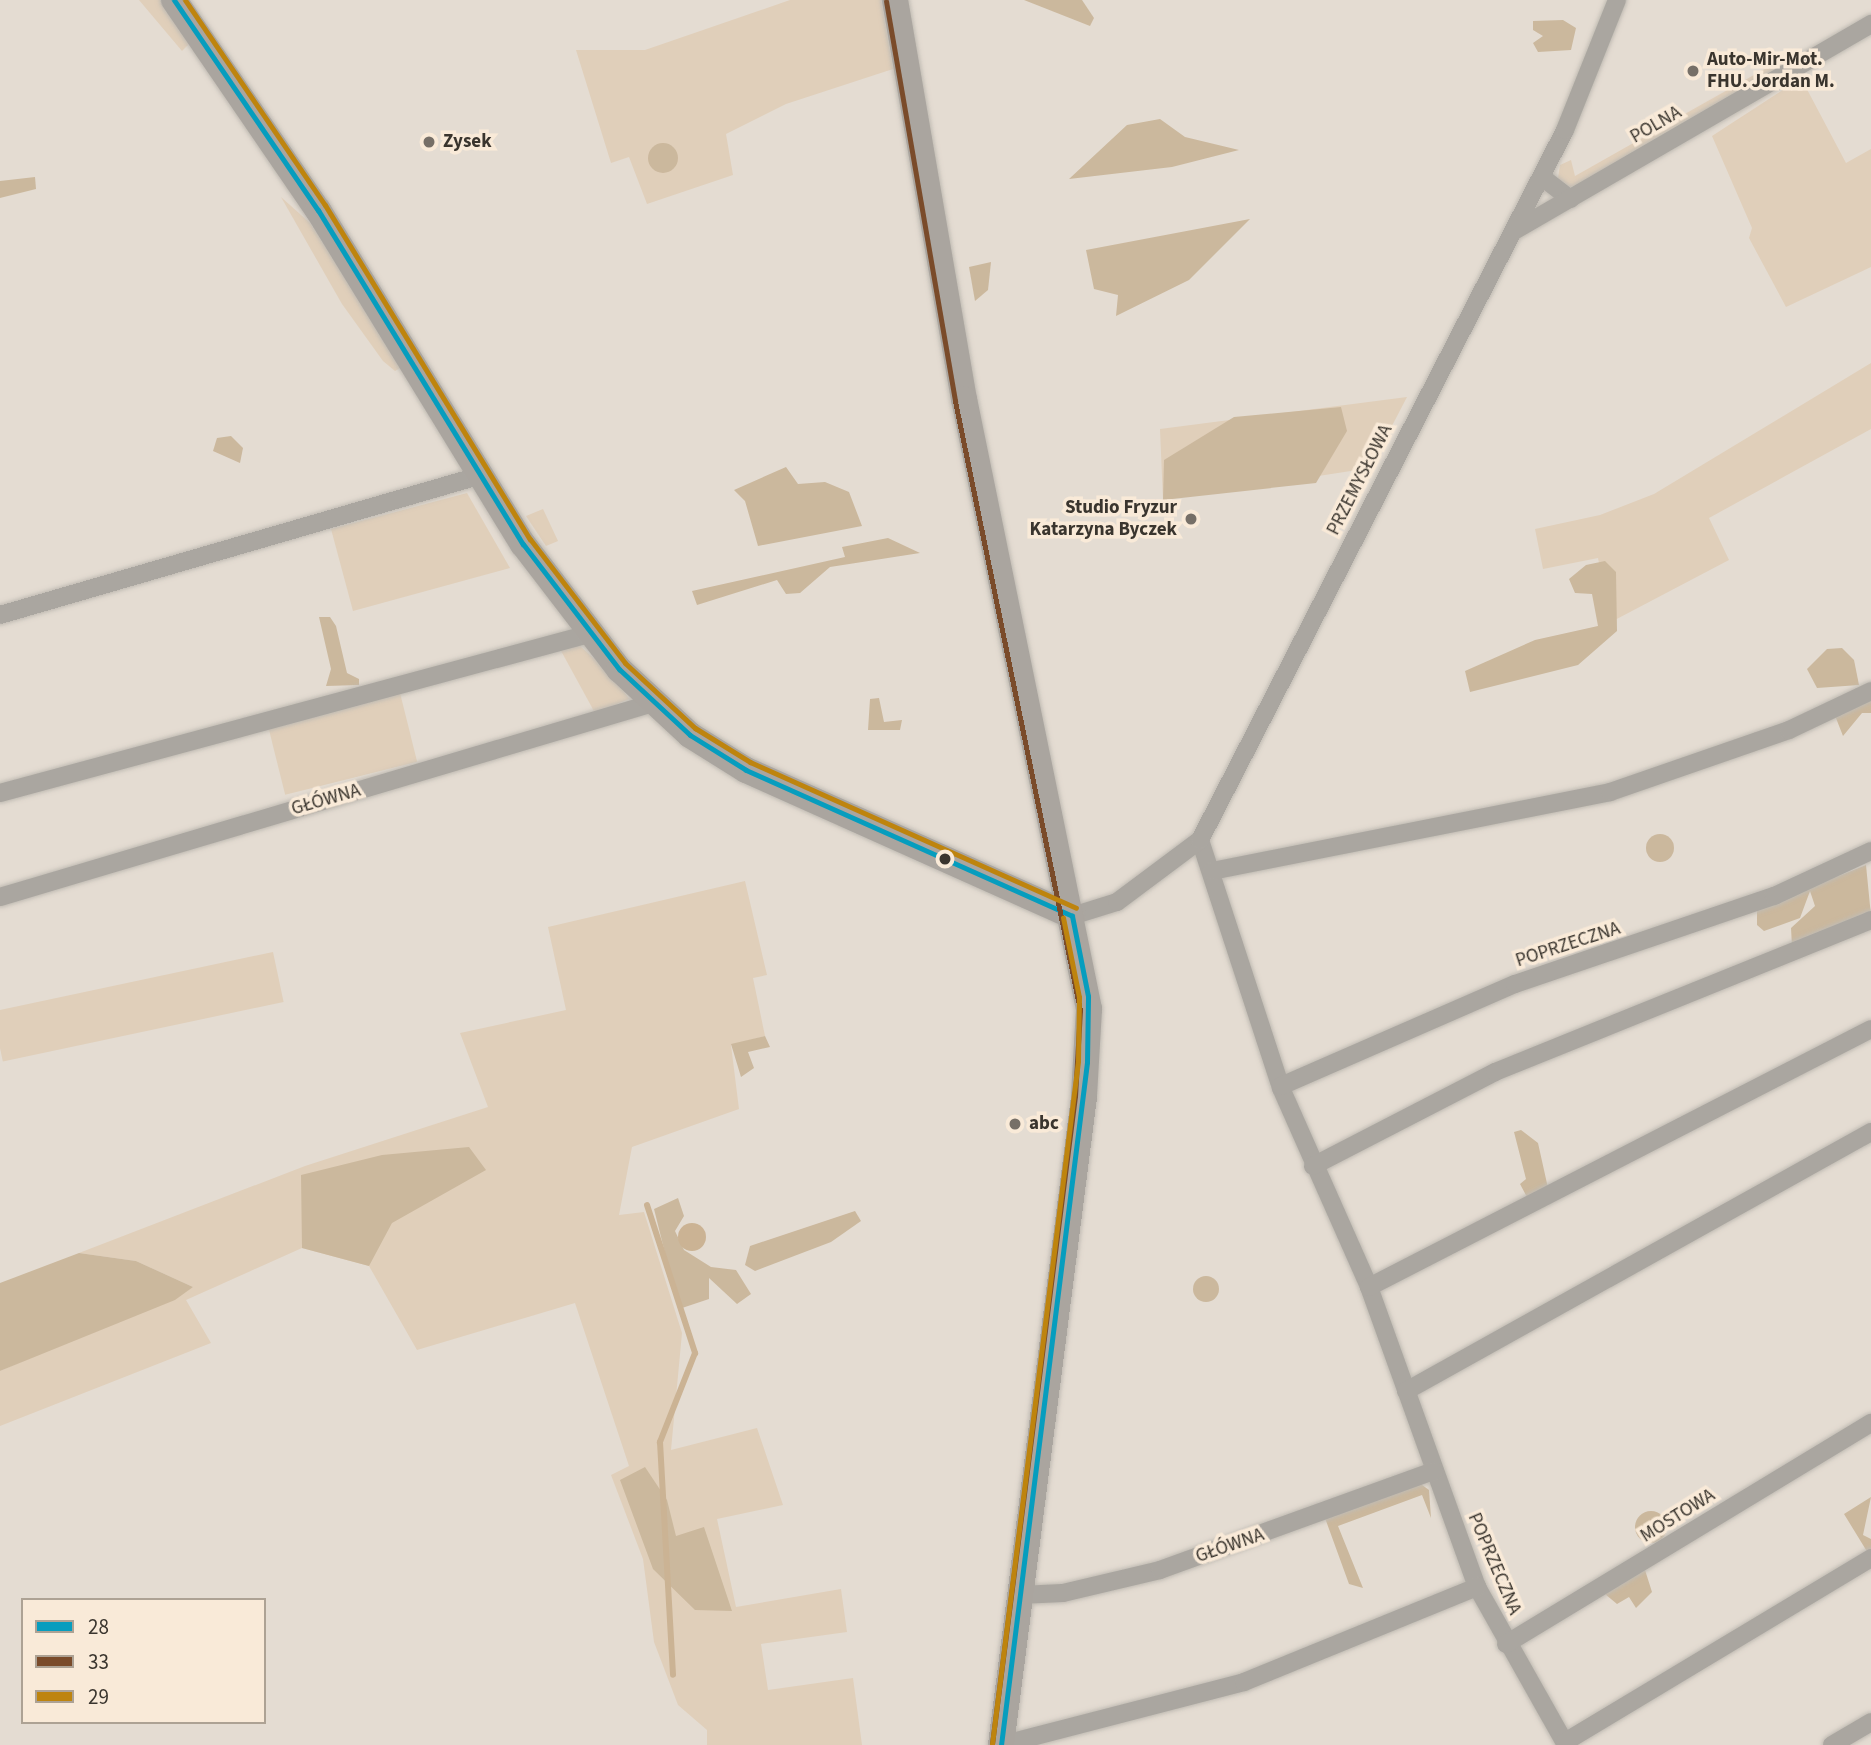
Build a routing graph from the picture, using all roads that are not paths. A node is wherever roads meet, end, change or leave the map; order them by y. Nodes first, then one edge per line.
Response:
1 (174, 0) edge
2 (895, 0) edge
3 (1617, 0) edge
4 (1871, 24) edge
5 (1542, 177) junction
6 (1570, 199) junction
7 (1514, 231) junction
8 (481, 476) junction
9 (0, 615) edge
10 (589, 634) junction
11 (1871, 691) edge
12 (653, 704) junction
13 (0, 793) edge
14 (1200, 840) junction
15 (1871, 851) edge
16 (1212, 871) junction
17 (0, 897) edge
18 (1072, 916) junction
19 (1871, 920) edge
20 (1871, 1029) edge
21 (1281, 1086) junction
22 (1871, 1132) edge
23 (1313, 1166) junction
24 (1369, 1287) junction
25 (1406, 1391) junction
26 (1871, 1423) edge
27 (1434, 1471) junction
28 (1871, 1558) edge
29 (1477, 1587) junction
30 (1020, 1595) junction
31 (1506, 1644) junction
32 (1871, 1722) edge
33 (1565, 1744) edge
34 (1002, 1745) edge
35 (1832, 1745) edge

1 - 8 street
2 - 18 street
3 - 5 street, PRZEMYSŁOWA
4 - 6 street, POLNA
5 - 6 street
5 - 7 street, PRZEMYSŁOWA
6 - 7 street, POLNA
7 - 14 street, PRZEMYSŁOWA
8 - 9 street
8 - 10 street
10 - 12 street
10 - 13 street
11 - 16 street
12 - 17 street, GŁÓWNA
12 - 18 street
14 - 16 street, POPRZECZNA
14 - 18 street, PRZEMYSŁOWA
15 - 21 street, POPRZECZNA
16 - 21 street, POPRZECZNA
18 - 30 street
19 - 23 street
20 - 24 street
21 - 23 street, POPRZECZNA
22 - 25 street
23 - 24 street, POPRZECZNA
24 - 25 street, POPRZECZNA
25 - 27 street, POPRZECZNA
26 - 31 street, MOSTOWA
27 - 29 street, POPRZECZNA
27 - 30 street, GŁÓWNA
28 - 33 street, POPRZECZNA
29 - 31 street, POPRZECZNA
29 - 34 street
30 - 34 street
31 - 33 street, POPRZECZNA
32 - 35 street

